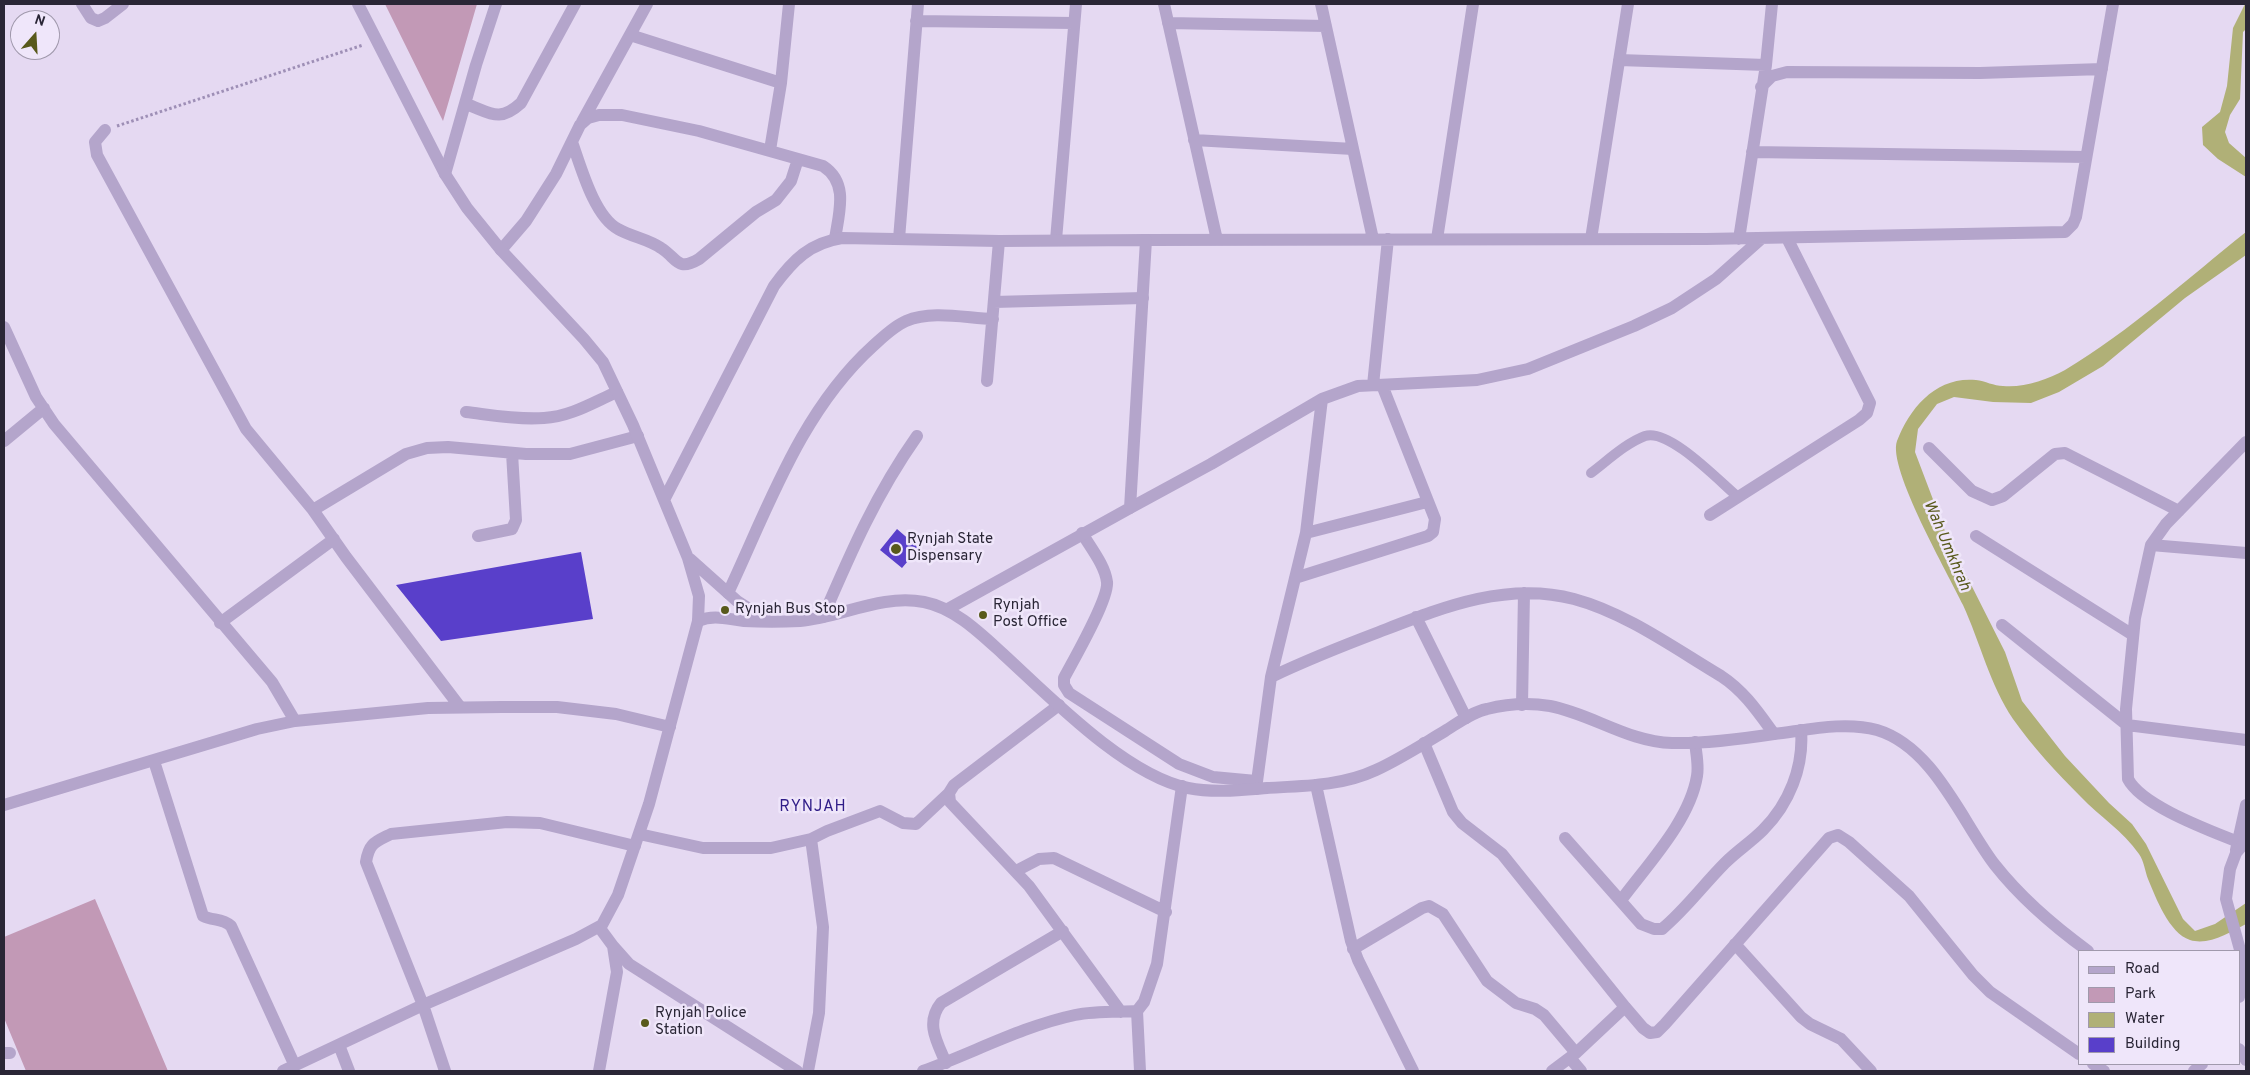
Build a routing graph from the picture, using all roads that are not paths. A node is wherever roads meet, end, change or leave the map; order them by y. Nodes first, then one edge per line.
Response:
1 (82, 4) edge
2 (122, 4) edge
3 (358, 4) edge
4 (496, 4) edge
5 (575, 4) edge
6 (647, 4) edge
7 (789, 4) edge
8 (918, 4) edge
9 (1076, 4) edge
10 (1164, 4) edge
11 (1321, 4) edge
12 (1473, 4) edge
13 (1628, 4) edge
14 (1772, 4) edge
15 (2112, 4) edge
16 (916, 21) junction
17 (1168, 23) junction
18 (1074, 24) junction
19 (1326, 26) junction
20 (630, 35) junction
21 (1619, 60) junction
22 (1766, 65) junction
23 (2102, 69) junction
24 (780, 83) junction
25 (1761, 88) junction
26 (466, 104) junction
27 (580, 126) junction
28 (104, 130) road end
29 (1194, 140) junction
30 (572, 142) junction
31 (1353, 149) junction
32 (770, 150) junction
33 (1752, 152) junction
34 (2086, 158) junction
35 (798, 159) junction
36 (445, 174) junction
37 (1762, 238) junction
38 (1786, 238) junction
39 (835, 239) junction
40 (899, 239) junction
41 (1373, 239) junction
42 (1388, 239) junction
43 (1437, 239) junction
44 (1590, 239) junction
45 (1739, 239) junction
46 (1056, 240) junction
47 (1146, 240) junction
48 (1216, 240) junction
49 (999, 241) junction
50 (502, 250) junction
51 (1143, 298) junction
52 (994, 302) junction
53 (993, 319) junction
54 (4, 328) edge
55 (987, 380) dead end
56 (1378, 385) junction
57 (617, 392) junction
58 (1322, 399) junction
59 (44, 408) junction
60 (466, 412) dead end
61 (638, 436) junction
62 (917, 436) dead end
63 (4, 442) edge
64 (2246, 442) edge
65 (1929, 448) dead end
66 (512, 454) junction
67 (1591, 473) dead end
68 (1738, 497) junction
69 (664, 500) junction
70 (1428, 502) junction
71 (1130, 508) junction
72 (314, 510) junction
73 (2179, 511) junction
74 (1710, 515) dead end
75 (1082, 533) junction
76 (1306, 533) junction
77 (478, 536) dead end
78 (1976, 536) dead end
79 (334, 540) junction
80 (2151, 545) junction
81 (2246, 553) edge
82 (688, 558) junction
83 (1295, 578) junction
84 (728, 593) junction
85 (1524, 593) junction
86 (946, 610) junction
87 (823, 617) junction
88 (1416, 618) junction
89 (698, 621) junction
90 (220, 622) junction
91 (770, 622) junction
92 (2002, 625) dead end
93 (2133, 635) junction
94 (1271, 677) junction
95 (1059, 705) junction
96 (1522, 705) junction
97 (460, 707) junction
98 (1466, 718) junction
99 (295, 721) junction
100 (2127, 725) junction
101 (670, 727) junction
102 (1800, 730) junction
103 (1774, 734) junction
104 (2246, 740) edge
105 (1695, 742) junction
106 (1424, 743) junction
107 (154, 761) junction
108 (1256, 785) junction
109 (1316, 785) junction
110 (1182, 786) junction
111 (949, 793) junction
112 (4, 805) edge
113 (2246, 805) edge
114 (1565, 838) dead end
115 (811, 839) junction
116 (637, 840) junction
117 (2242, 841) edge
118 (1016, 871) junction
119 (1622, 900) junction
120 (1166, 912) junction
121 (599, 927) junction
122 (1063, 930) junction
123 (1734, 944) junction
124 (613, 946) junction
125 (1353, 949) junction
126 (2087, 950) edge
127 (2240, 950) edge
128 (2240, 950) edge
129 (2240, 984) edge
130 (422, 1005) junction
131 (1625, 1007) junction
132 (1137, 1011) junction
133 (1120, 1012) junction
134 (340, 1045) junction
135 (2078, 1053) edge
136 (1573, 1055) junction
137 (946, 1063) junction
138 (289, 1068) edge
139 (349, 1071) edge
140 (445, 1071) edge
141 (599, 1071) edge
142 (797, 1071) edge
143 (808, 1071) edge
144 (923, 1071) edge
145 (1140, 1071) edge
146 (1413, 1071) edge
147 (1552, 1071) edge
148 (1580, 1071) edge
149 (1871, 1071) edge

1 - 2 street
3 - 36 street
4 - 26 street
5 - 26 street
6 - 20 street
7 - 24 street
8 - 16 street
9 - 18 street
10 - 17 street
11 - 19 street
12 - 43 street
13 - 21 street
14 - 22 street
15 - 23 street
16 - 18 street
16 - 40 street
17 - 19 street
17 - 29 street
18 - 46 street
19 - 31 street
20 - 24 street
20 - 27 street
21 - 22 street
21 - 44 street
22 - 25 street
23 - 25 street
23 - 34 street
24 - 32 street
25 - 33 street
26 - 36 street
27 - 30 street
27 - 32 street
28 - 72 street
29 - 31 street
29 - 48 street
30 - 35 street
30 - 50 street
31 - 41 street
32 - 35 street
33 - 34 street
33 - 45 street
34 - 38 street
35 - 39 street
36 - 50 street
37 - 38 street
37 - 45 street
37 - 56 street
38 - 68 street
39 - 40 street
39 - 69 street
40 - 49 street
41 - 42 street
41 - 48 street
42 - 43 street
42 - 56 street
43 - 44 street
44 - 45 street
46 - 47 street
46 - 49 street
47 - 48 street
47 - 51 street
49 - 52 street
50 - 57 street
51 - 52 street
51 - 71 street
52 - 53 street
53 - 55 street
53 - 84 street
54 - 59 street
56 - 58 street
56 - 70 street
57 - 60 street
57 - 61 street
58 - 71 street
58 - 76 street
59 - 63 street
59 - 90 street
61 - 66 street
61 - 69 street
62 - 87 street
64 - 73 street
65 - 73 street
66 - 72 street
66 - 77 street
67 - 68 lane
68 - 74 street
69 - 82 street
70 - 76 street
70 - 83 street
71 - 75 street
72 - 79 street
73 - 80 street
75 - 86 street
75 - 108 street
76 - 83 street
78 - 93 street
79 - 90 street
79 - 97 street
80 - 81 street
80 - 93 street
82 - 84 street
82 - 89 street
83 - 94 street
84 - 91 street
85 - 88 street
85 - 96 street
85 - 103 street
86 - 87 street
86 - 95 street
87 - 91 street
88 - 94 street
88 - 98 street
89 - 91 street
89 - 101 street
90 - 99 street
92 - 100 street
93 - 100 street
94 - 108 street
95 - 110 street
95 - 111 street
96 - 98 street
96 - 105 street
97 - 99 street
97 - 101 street
98 - 106 street
99 - 107 street
100 - 104 street
100 - 117 street
101 - 116 street
102 - 103 street
102 - 119 street
102 - 126 street
103 - 105 street
105 - 119 street
106 - 109 street
106 - 131 street
107 - 112 street
107 - 138 street
108 - 109 street
108 - 110 street
109 - 125 street
110 - 120 street
111 - 115 street
111 - 118 street
113 - 117 street
114 - 119 street
115 - 116 street
115 - 143 street
116 - 121 street
116 - 130 street
117 - 127 street
118 - 120 street
118 - 122 street
120 - 132 street
121 - 124 street
121 - 130 street
122 - 133 street
122 - 137 street
123 - 131 street
123 - 135 street
123 - 149 street
124 - 141 street
124 - 142 street
125 - 136 street
125 - 146 street
128 - 129 street
130 - 134 street
130 - 140 street
131 - 136 street
132 - 133 street
132 - 145 street
133 - 137 street
134 - 138 street
134 - 139 street
136 - 147 street
136 - 148 street
137 - 144 street

